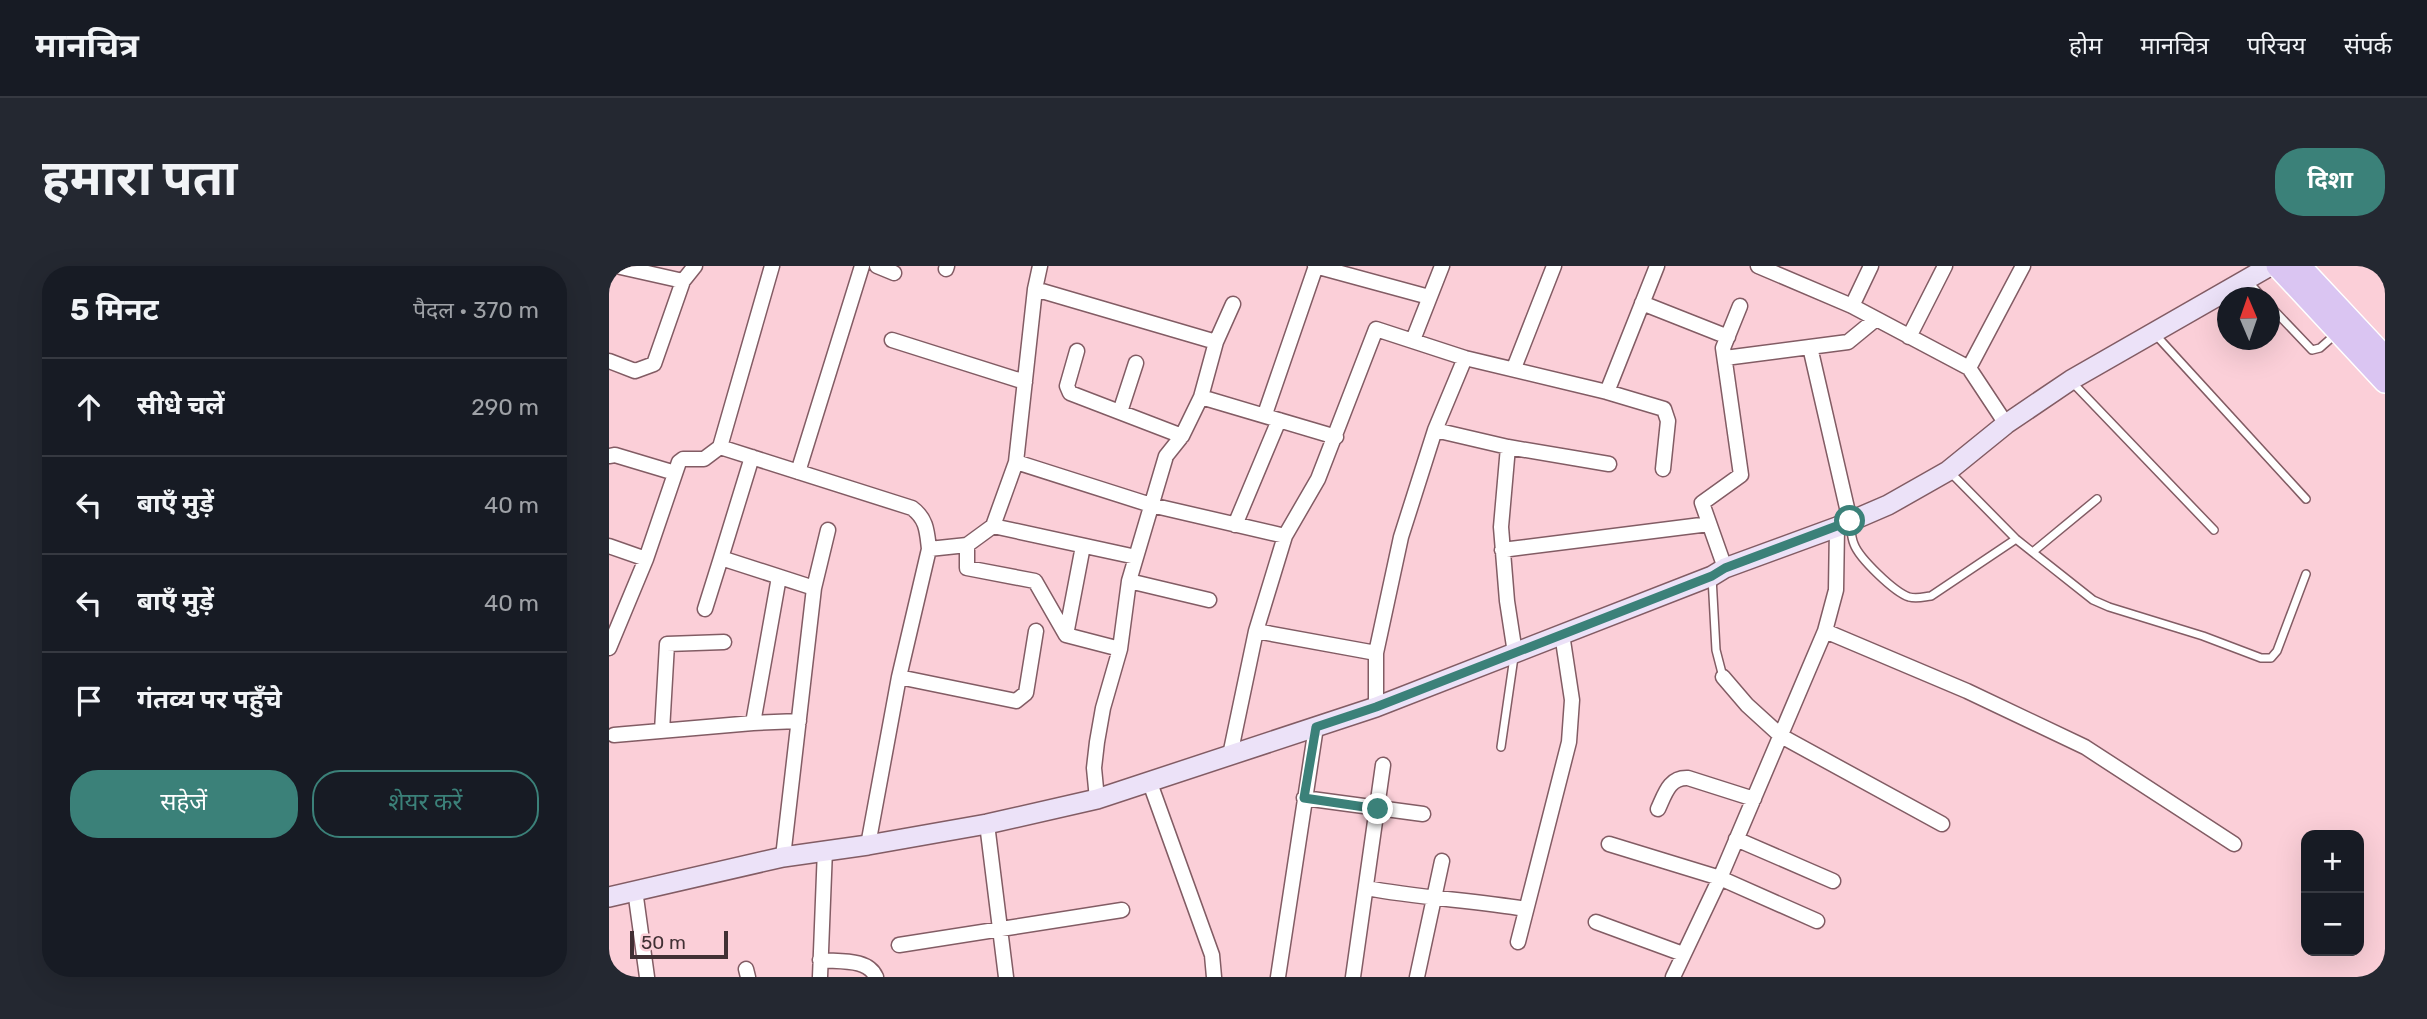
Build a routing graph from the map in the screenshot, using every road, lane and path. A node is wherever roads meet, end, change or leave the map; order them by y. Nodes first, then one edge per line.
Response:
1 (616, 266) edge
2 (695, 266) edge
3 (772, 266) edge
4 (862, 266) edge
5 (877, 266) edge
6 (1040, 266) edge
7 (1315, 266) edge
8 (1443, 266) edge
9 (1554, 266) edge
10 (1657, 266) edge
11 (1758, 266) edge
12 (1871, 266) edge
13 (1945, 266) edge
14 (2023, 266) edge
15 (2300, 266) edge
16 (2263, 271) edge
17 (1791, 272) edge
18 (894, 273) dead end
19 (683, 281) junction
20 (1035, 289) junction
21 (1429, 297) junction
22 (1642, 303) junction
23 (1233, 304) dead end
24 (1740, 306) dead end
25 (1852, 306) junction
26 (2280, 315) edge
27 (1876, 319) junction
28 (2154, 332) junction
29 (1728, 337) junction
30 (1909, 337) junction
31 (892, 340) dead end
32 (1413, 340) junction
33 (1216, 342) junction
34 (2327, 342) junction
35 (1810, 347) junction
36 (1077, 351) dead end
37 (2385, 357) edge
38 (1465, 358) junction
39 (1725, 358) junction
40 (609, 361) edge
41 (1136, 363) dead end
42 (1514, 368) junction
43 (1969, 368) junction
44 (2071, 380) junction
45 (1025, 382) junction
46 (2385, 382) edge
47 (1607, 392) junction
48 (1201, 397) junction
49 (1120, 412) junction
50 (1265, 414) junction
51 (1279, 420) junction
52 (2006, 424) junction
53 (1435, 430) junction
54 (1182, 436) junction
55 (1336, 437) junction
56 (720, 447) junction
57 (1508, 447) junction
58 (609, 456) edge
59 (753, 457) junction
60 (1016, 462) junction
61 (1609, 464) dead end
62 (1663, 469) dead end
63 (1948, 471) junction
64 (798, 472) junction
65 (675, 473) junction
66 (2098, 499) dead end
67 (2306, 499) dead end
68 (1151, 505) junction
69 (1709, 524) junction
70 (1844, 524) junction
71 (1235, 525) junction
72 (993, 526) junction
73 (828, 530) dead end
74 (2214, 530) dead end
75 (1285, 536) junction
76 (2016, 539) junction
77 (967, 545) junction
78 (609, 546) edge
79 (1083, 546) junction
80 (929, 549) junction
81 (1502, 550) junction
82 (2034, 551) junction
83 (1136, 556) junction
84 (646, 558) junction
85 (721, 558) junction
86 (1719, 572) junction
87 (2306, 574) dead end
88 (779, 577) junction
89 (1129, 581) junction
90 (814, 588) junction
91 (1209, 600) dead end
92 (705, 609) dead end
93 (1036, 631) dead end
94 (1257, 631) junction
95 (1825, 631) junction
96 (1562, 634) junction
97 (1066, 635) junction
98 (724, 642) dead end
99 (609, 648) edge
100 (1120, 649) junction
101 (1376, 653) junction
102 (1515, 653) junction
103 (898, 677) junction
104 (1723, 677) joint
105 (1376, 707) junction
106 (799, 722) junction
107 (753, 723) junction
108 (1316, 727) junction
109 (662, 731) junction
110 (614, 736) dead end
111 (1781, 736) junction
112 (1501, 747) dead end
113 (1230, 755) junction
114 (1383, 765) dead end
115 (1150, 783) junction
116 (1304, 798) junction
117 (1097, 799) junction
118 (1754, 799) junction
119 (1378, 809) junction
120 (1658, 809) dead end
121 (1423, 814) dead end
122 (987, 824) junction
123 (1942, 824) dead end
124 (1736, 839) junction
125 (1609, 844) dead end
126 (2234, 844) dead end
127 (868, 845) junction
128 (825, 849) junction
129 (783, 857) junction
130 (1442, 862) dead end
131 (1720, 877) junction
132 (1833, 881) dead end
133 (1366, 888) junction
134 (635, 890) junction
135 (609, 897) edge
136 (1434, 899) junction
137 (1526, 909) junction
138 (1122, 910) dead end
139 (1817, 921) dead end
140 (1596, 922) dead end
141 (1000, 930) junction
142 (1518, 942) dead end
143 (899, 945) dead end
144 (1683, 954) junction
145 (820, 960) junction
146 (647, 977) edge
147 (820, 977) edge
148 (876, 977) edge
149 (1006, 977) edge
150 (1214, 977) edge
151 (1278, 977) edge
152 (1353, 977) edge
153 (1417, 977) edge
154 (1673, 977) edge

1 - 19 street
2 - 19 street
3 - 56 street
4 - 64 street
5 - 18 street
6 - 20 street
7 - 21 street
7 - 50 street
8 - 21 street
9 - 42 street
10 - 22 street
11 - 17 street
12 - 25 street
13 - 30 street
14 - 43 street
15 - 37 main road
16 - 28 street
16 - 34 main road
17 - 25 street
19 - 40 street
20 - 33 street
20 - 45 street
21 - 32 street
22 - 29 street
22 - 47 street
23 - 33 street
24 - 29 street
25 - 27 street
26 - 34 lane
27 - 30 street
27 - 35 street
28 - 44 street
28 - 67 lane
29 - 39 street
30 - 43 street
31 - 45 street
32 - 38 street
32 - 55 street
33 - 48 street
34 - 46 main road
35 - 39 street
35 - 70 street
36 - 49 street
38 - 42 street
38 - 53 street
39 - 69 street
41 - 49 street
42 - 47 street
43 - 52 street
44 - 52 street
44 - 74 lane
45 - 60 street
47 - 62 street
48 - 50 street
48 - 54 street
49 - 54 street
50 - 51 street
51 - 55 street
51 - 71 street
52 - 63 street
53 - 57 street
53 - 101 street
54 - 68 street
55 - 75 street
56 - 59 street
56 - 65 street
57 - 61 street
57 - 81 street
58 - 65 street
59 - 64 street
59 - 85 street
60 - 68 street
60 - 72 street
63 - 70 street
63 - 76 lane
64 - 80 street
65 - 84 street
66 - 82 lane
68 - 71 street
68 - 83 street
69 - 81 street
69 - 86 street
70 - 76 lane
70 - 86 street
70 - 95 street
71 - 75 street
72 - 77 street
72 - 79 street
73 - 90 street
75 - 94 street
76 - 82 lane
77 - 80 street
77 - 97 street
78 - 84 street
79 - 83 street
79 - 97 street
80 - 103 street
81 - 102 street
82 - 87 lane
83 - 89 street
84 - 99 street
85 - 88 street
85 - 92 street
86 - 96 street
86 - 104 lane
88 - 90 street
88 - 107 street
89 - 91 street
89 - 100 street
90 - 106 street
93 - 103 street
94 - 101 street
94 - 113 street
95 - 111 street
95 - 126 street
96 - 102 street
96 - 137 street
97 - 100 street
98 - 109 street
100 - 117 street
101 - 105 street
102 - 105 street
102 - 112 lane
103 - 127 street
104 - 111 street
105 - 108 street
106 - 107 street
106 - 129 street
107 - 109 street
108 - 113 street
108 - 116 street
109 - 110 street
111 - 118 street
111 - 123 street
113 - 115 street
114 - 119 street
115 - 117 street
115 - 150 street
116 - 119 street
116 - 151 street
117 - 122 street
118 - 120 street
118 - 124 street
119 - 121 street
119 - 133 street
122 - 127 street
122 - 141 street
124 - 131 street
124 - 132 street
125 - 131 street
127 - 128 street
128 - 129 street
128 - 145 street
129 - 134 street
130 - 136 street
131 - 139 street
131 - 144 street
133 - 136 street
133 - 152 street
134 - 135 street
134 - 146 street
136 - 137 street
136 - 153 street
137 - 142 street
138 - 141 street
140 - 144 street
141 - 143 street
141 - 149 street
144 - 154 street
145 - 147 street
145 - 148 street

